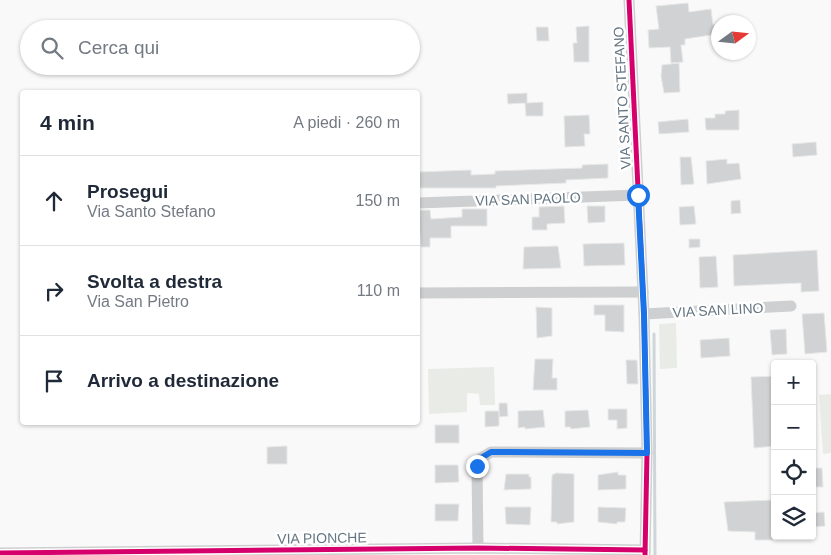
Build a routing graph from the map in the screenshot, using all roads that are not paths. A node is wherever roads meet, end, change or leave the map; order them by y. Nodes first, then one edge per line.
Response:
1 (629, 0) edge
2 (638, 195) junction
3 (420, 203) edge
4 (643, 292) junction
5 (420, 293) edge
6 (791, 306) dead end
7 (644, 314) junction
8 (647, 453) junction
9 (478, 548) junction
10 (645, 552) edge
11 (0, 553) edge

1 - 2 street, VIA SANTO STEFANO
2 - 3 street, VIA SAN PAOLO
2 - 4 street, VIA SANTO STEFANO
4 - 5 street
4 - 7 street, VIA SANTO STEFANO
6 - 7 street, VIA SAN LINO
7 - 8 street, VIA SANTO STEFANO
8 - 9 street
8 - 10 street, VIA SANTO STEFANO
9 - 10 street, VIA PIONCHE
9 - 11 street, VIA PIONCHE

